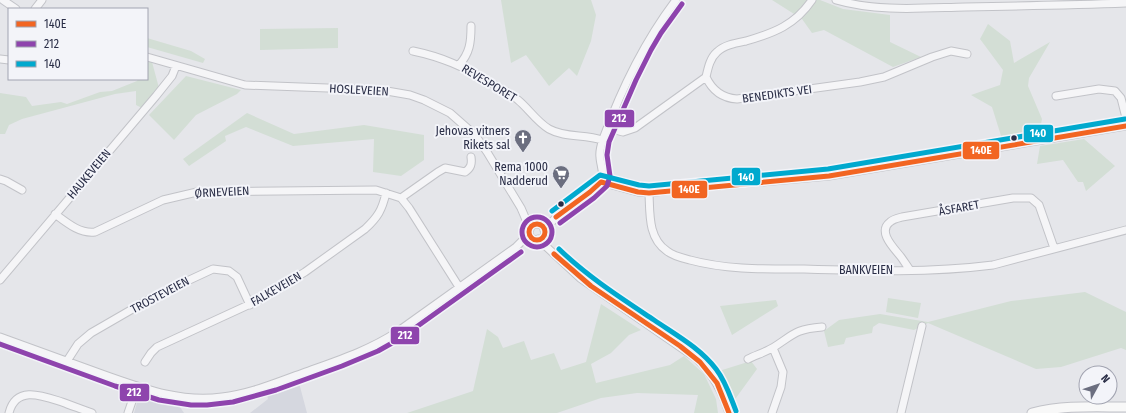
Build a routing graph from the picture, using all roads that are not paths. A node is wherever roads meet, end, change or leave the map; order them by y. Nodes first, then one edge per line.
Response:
1 (3, 0) edge
2 (42, 0) edge
3 (676, 0) edge
4 (812, 0) edge
5 (836, 0) edge
6 (1126, 3) edge
7 (15, 8) edge
8 (36, 8) edge
9 (471, 26) dead end
10 (413, 51) dead end
11 (967, 54) dead end
12 (148, 57) edge
13 (459, 64) junction
14 (176, 66) junction
15 (706, 76) junction
16 (1056, 96) dead end
17 (1126, 118) edge
18 (1126, 126) edge
19 (608, 128) junction
20 (602, 140) junction
21 (471, 157) dead end
22 (602, 179) junction
23 (0, 180) edge
24 (22, 190) dead end
25 (386, 193) junction
26 (649, 193) junction
27 (401, 198) junction
28 (55, 214) junction
29 (1126, 230) edge
30 (537, 232) junction
31 (1054, 248) junction
32 (910, 270) junction
33 (0, 280) edge
34 (459, 287) junction
35 (250, 305) junction
36 (922, 326) dead end
37 (822, 327) dead end
38 (0, 337) edge
39 (773, 348) junction
40 (748, 359) dead end
41 (67, 361) junction
42 (145, 362) dead end
43 (137, 387) junction
44 (1126, 407) edge
45 (8, 413) edge
46 (92, 413) edge
47 (128, 413) edge
48 (728, 413) edge
49 (772, 413) edge
50 (901, 413) edge
51 (1032, 413) edge

1 - 7 street
2 - 8 street
3 - 19 street
4 - 15 street
5 - 6 street
9 - 13 street
10 - 13 street, REVESPORET
11 - 15 street, BENEDIKTS VEI
12 - 14 street, HOSLEVEIEN
13 - 20 street, REVESPORET
14 - 28 street, HAUKEVEIEN
14 - 30 street, HOSLEVEIEN
15 - 19 street
16 - 17 street
18 - 26 street
19 - 20 street
20 - 22 street
21 - 27 street
22 - 26 street
22 - 30 street
23 - 24 street
25 - 27 street, ØRNEVEIEN
25 - 28 street, ØRNEVEIEN
25 - 35 street, FALKEVEIEN
26 - 32 street, BANKVEIEN
27 - 34 street
28 - 33 street, HAUKEVEIEN
29 - 31 street, BANKVEIEN
30 - 34 street
30 - 48 street, HOSLEVEIEN
31 - 32 street, BANKVEIEN
31 - 32 street, ÅSFARET
34 - 43 street
35 - 41 street, TROSTEVEIEN
35 - 42 street, FALKEVEIEN
36 - 50 street
37 - 39 street
38 - 41 street
39 - 40 street
39 - 49 street
41 - 43 street
43 - 47 street
44 - 51 main road
45 - 46 street

